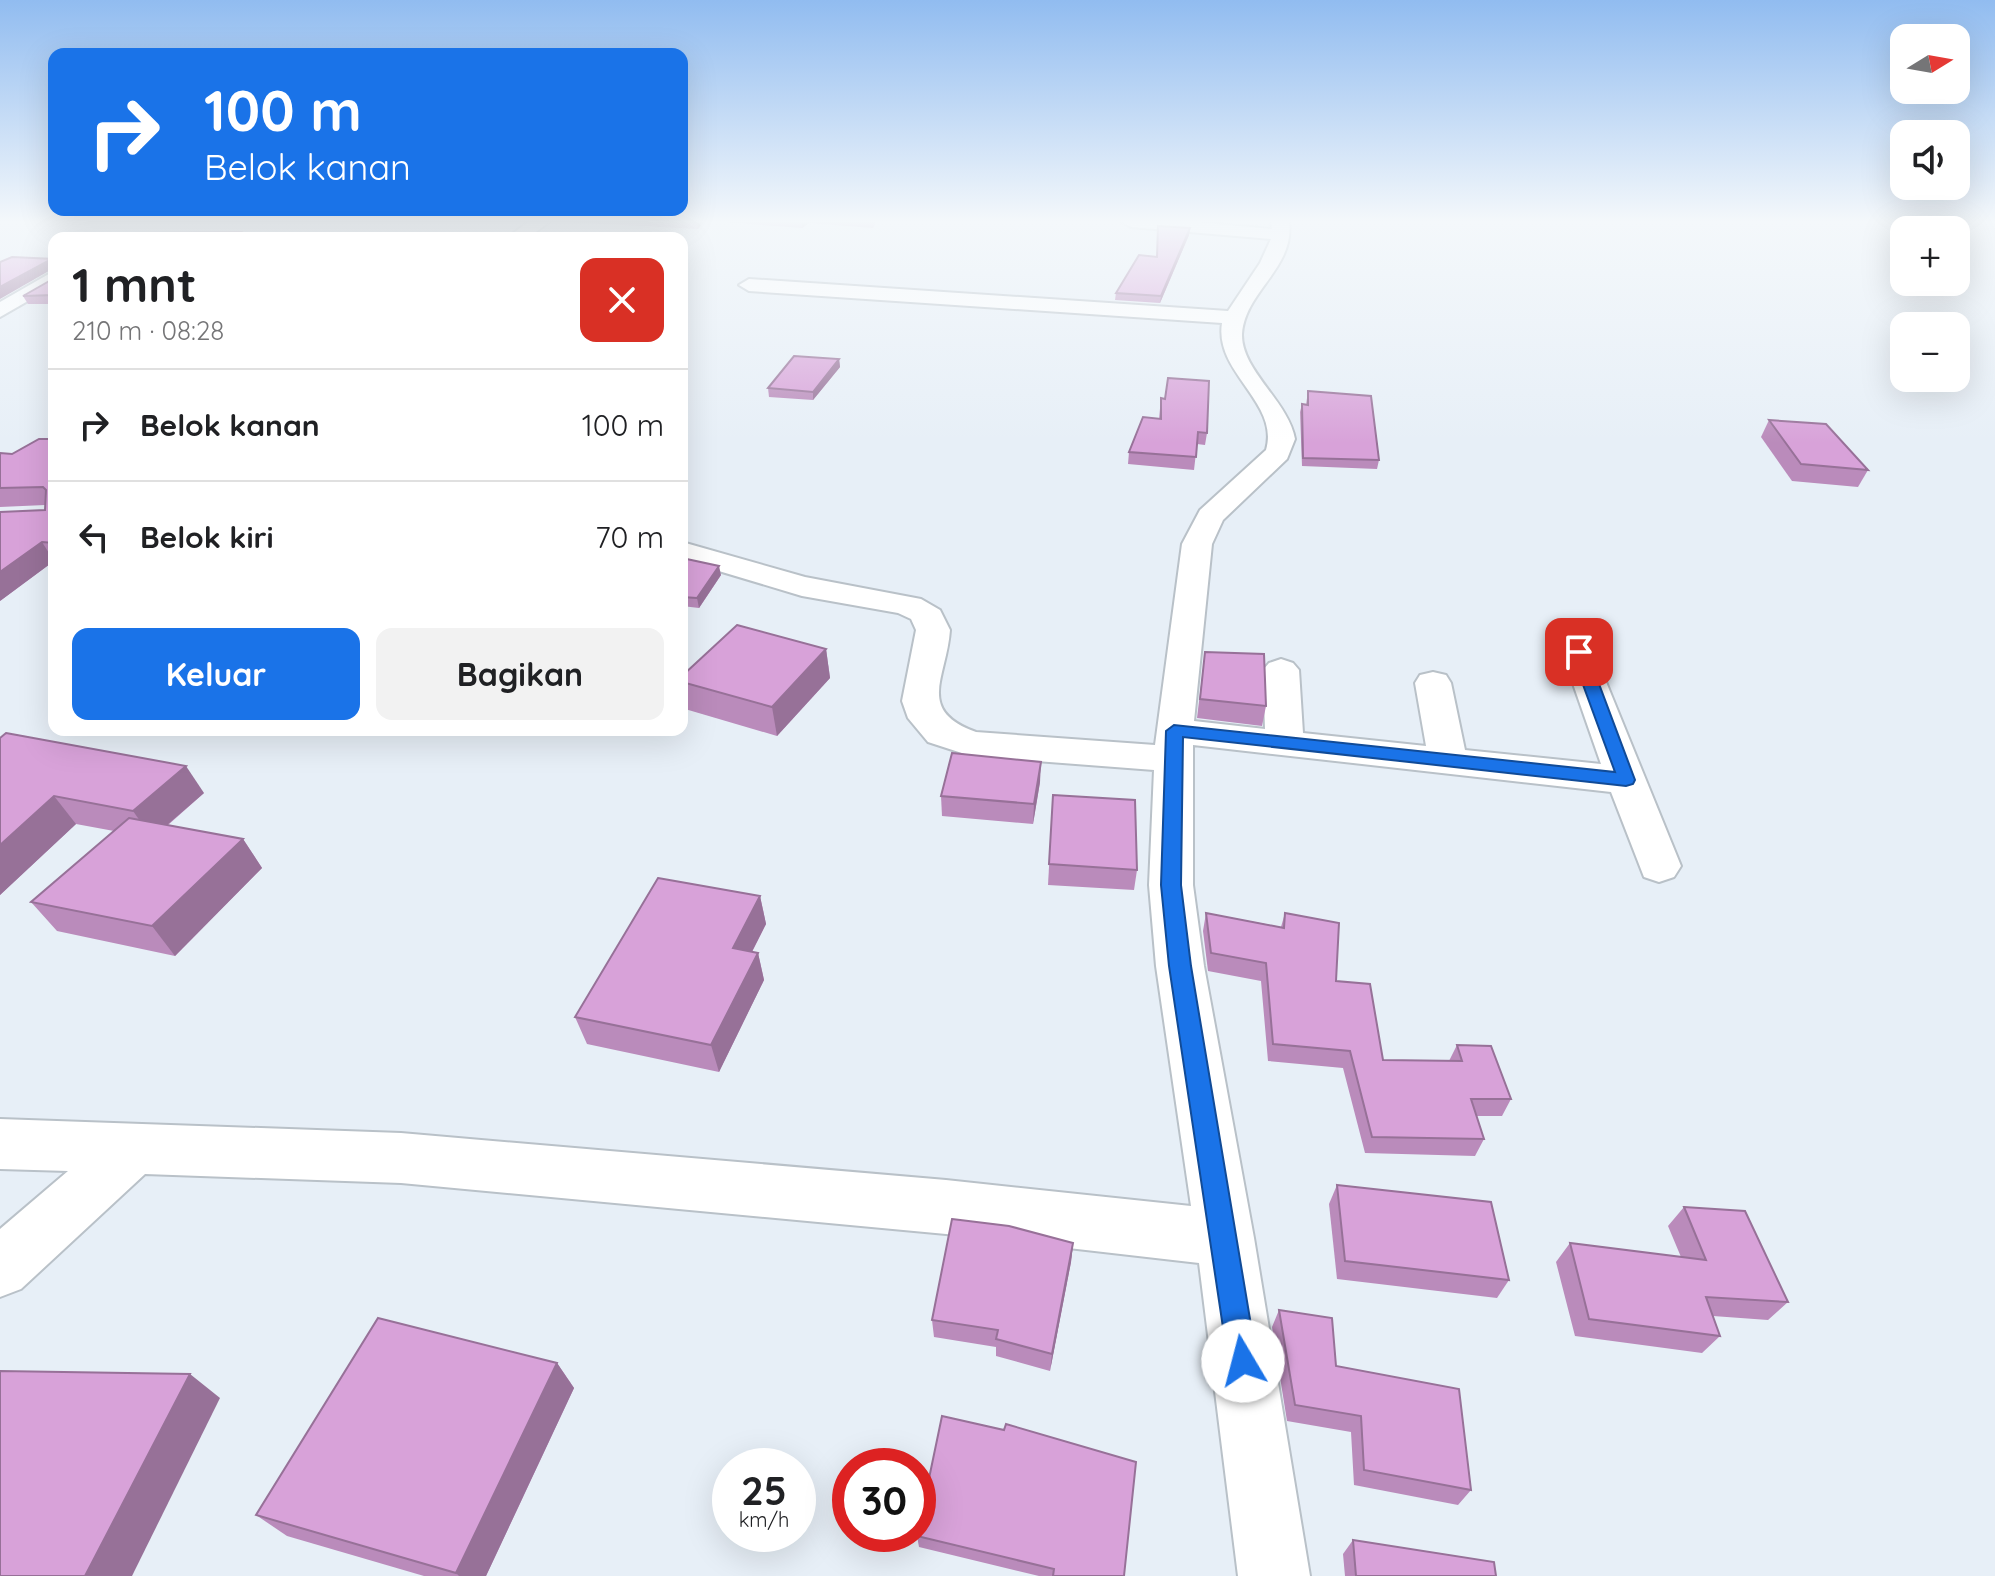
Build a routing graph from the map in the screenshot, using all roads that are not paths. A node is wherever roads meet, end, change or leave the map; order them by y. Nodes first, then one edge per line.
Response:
1 (25, 296) edge
2 (904, 296) edge
3 (1247, 296) edge
4 (0, 311) edge
5 (1235, 318) junction
6 (688, 552) edge
7 (1579, 652) dead end
8 (1281, 670) dead end
9 (1433, 683) dead end
10 (1284, 742) junction
11 (1174, 745) junction
12 (1448, 760) junction
13 (1626, 780) junction
14 (1659, 866) dead end
15 (0, 1144) edge
16 (133, 1150) junction
17 (1225, 1238) junction
18 (0, 1268) edge
19 (1274, 1576) edge

1 - 4 street
2 - 5 street
3 - 5 street
5 - 11 street
6 - 11 street
7 - 13 street
8 - 10 street
9 - 12 street
10 - 11 street
10 - 12 street
11 - 17 street
12 - 13 street
13 - 14 street
15 - 16 street
16 - 17 street
16 - 18 street
17 - 19 street

